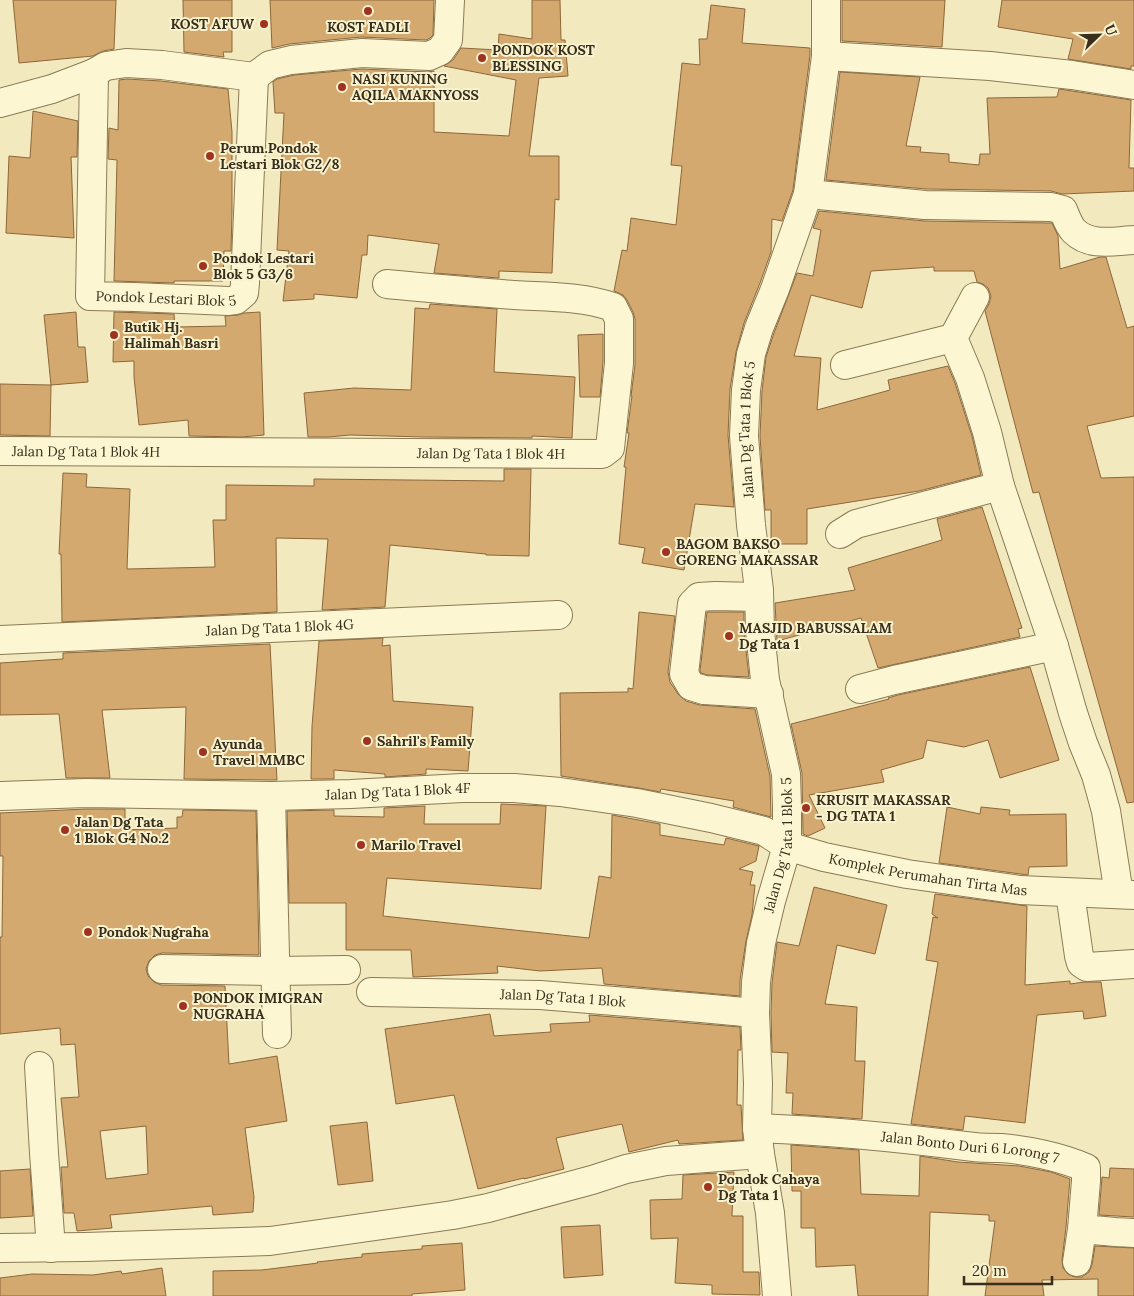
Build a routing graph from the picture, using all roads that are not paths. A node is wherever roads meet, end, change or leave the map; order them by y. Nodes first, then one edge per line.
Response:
1 (450, 0) edge
2 (826, 0) edge
3 (826, 56) junction
4 (94, 73) junction
5 (254, 77) junction
6 (1134, 85) edge
7 (1, 99) edge
8 (808, 194) junction
9 (1134, 240) edge
10 (387, 284) dead end
11 (975, 297) dead end
12 (953, 338) junction
13 (845, 365) dead end
14 (0, 452) edge
15 (1000, 486) junction
16 (840, 534) dead end
17 (760, 597) junction
18 (558, 616) dead end
19 (0, 640) edge
20 (1054, 646) junction
21 (860, 689) dead end
22 (768, 694) junction
23 (0, 796) edge
24 (271, 796) junction
25 (787, 846) junction
26 (1070, 893) junction
27 (1127, 895) edge
28 (1134, 964) edge
29 (162, 969) dead end
30 (275, 970) junction
31 (346, 970) dead end
32 (371, 992) dead end
33 (755, 1013) junction
34 (277, 1034) dead end
35 (39, 1066) dead end
36 (758, 1141) junction
37 (1082, 1229) junction
38 (1125, 1233) edge
39 (0, 1248) edge
40 (51, 1248) junction
41 (1076, 1262) dead end
42 (776, 1296) edge

1 - 5 street
2 - 3 street, Jalan Dg Tata 1 Blok 5
3 - 6 street
3 - 8 street, Jalan Dg Tata 1 Blok 5
4 - 5 street
4 - 5 street, Pondok Lestari Blok 5
4 - 7 street
8 - 9 street
8 - 17 street, Jalan Dg Tata 1 Blok 5
10 - 14 street, Jalan Dg Tata 1 Blok 4H
11 - 12 street
12 - 13 street
12 - 15 street, Komplek Perumahan Tirta Mas
15 - 16 street
15 - 20 street, Komplek Perumahan Tirta Mas
17 - 22 street, Jalan Dg Tata 1 Blok 5
17 - 22 street
18 - 19 street, Jalan Dg Tata 1 Blok 4G
20 - 21 street
20 - 27 street, Komplek Perumahan Tirta Mas
22 - 25 street, Jalan Dg Tata 1 Blok 5
23 - 24 street, Jalan Dg Tata 1 Blok 4F
24 - 25 street, Jalan Dg Tata 1 Blok 4F
24 - 30 street
25 - 26 street, Komplek Perumahan Tirta Mas
25 - 33 street, Jalan Dg Tata 1 Blok 5
26 - 27 street, Komplek Perumahan Tirta Mas
26 - 28 street
29 - 30 street
30 - 31 street
30 - 34 street
32 - 33 street, Jalan Dg Tata 1 Blok
33 - 36 street, Jalan Dg Tata 1 Blok 5
35 - 40 street
36 - 37 street, Jalan Bonto Duri 6 Lorong 7
36 - 40 street
36 - 42 street, Jalan Dg Tata 1 Blok 5
37 - 38 street
37 - 41 street
39 - 40 street

